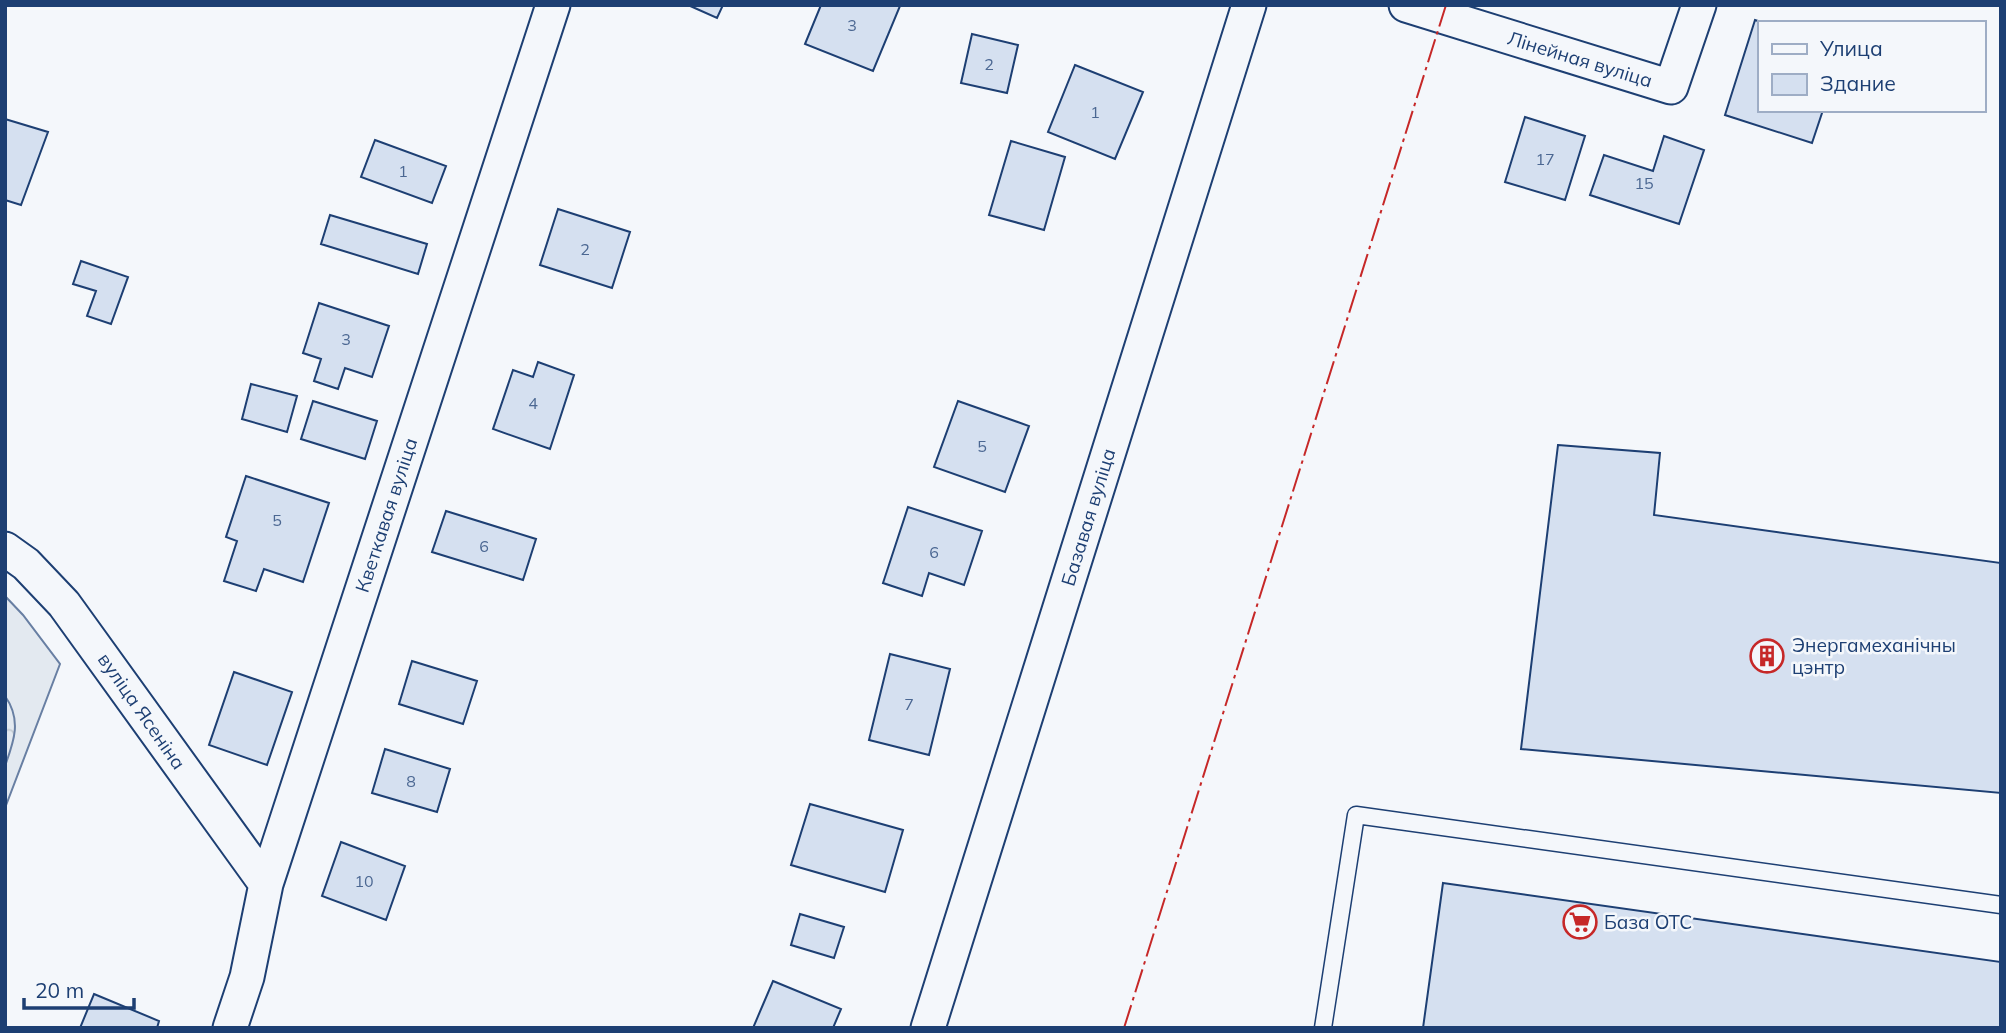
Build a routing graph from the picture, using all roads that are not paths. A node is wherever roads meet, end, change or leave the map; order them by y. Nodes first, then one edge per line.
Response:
1 (552, 5) edge
2 (1249, 5) edge
3 (1406, 5) edge
4 (1699, 5) edge
5 (5, 549) edge
6 (265, 884) junction
7 (2001, 905) edge
8 (230, 1028) edge
9 (928, 1028) edge
10 (1323, 1028) edge

1 - 6 street, Кветкавая вуліца
2 - 9 street, Базавая вуліца
3 - 4 street, Лінейная вуліца
5 - 6 street, вуліца Ясеніна
6 - 8 street, Кветкавая вуліца
7 - 10 lane

